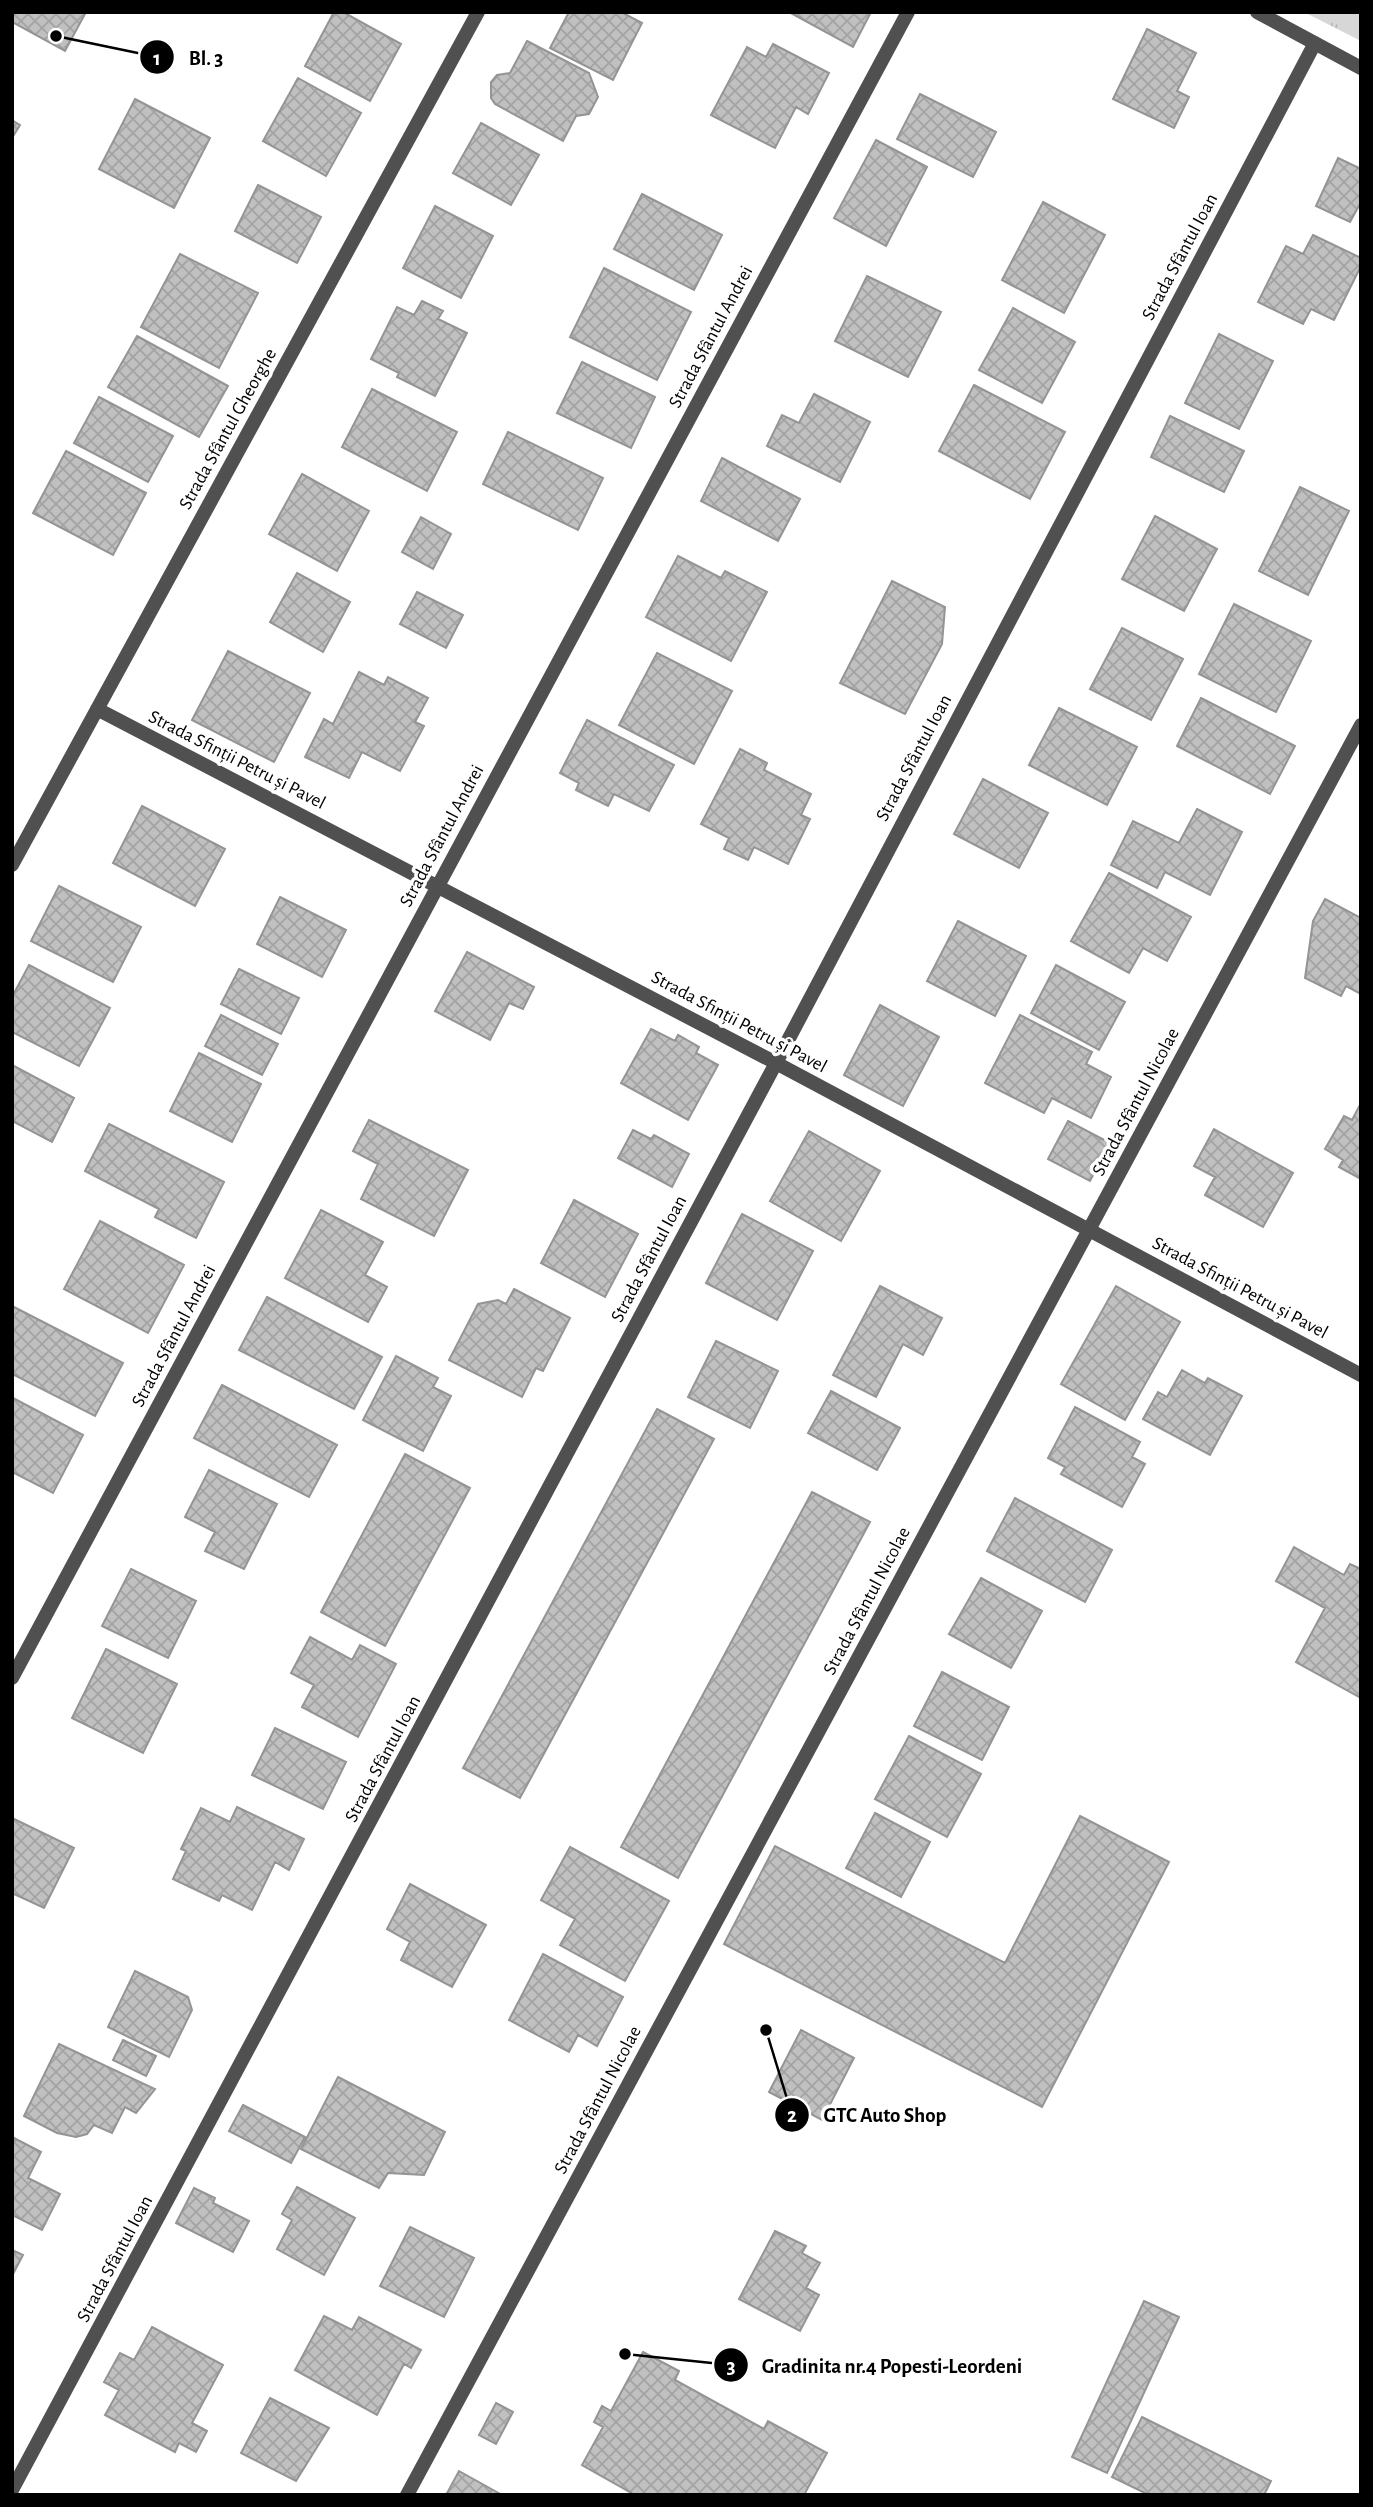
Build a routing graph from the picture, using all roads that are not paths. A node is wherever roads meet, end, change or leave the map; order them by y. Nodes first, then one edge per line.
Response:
1 (478, 12) edge
2 (908, 12) edge
3 (1257, 12) edge
4 (1315, 43) junction
5 (1361, 68) edge
6 (97, 709) junction
7 (1361, 725) edge
8 (12, 865) edge
9 (437, 886) junction
10 (776, 1063) junction
11 (1090, 1229) junction
12 (1361, 1376) edge
13 (12, 1678) edge
14 (12, 2490) edge
15 (407, 2495) edge

1 - 6 street, Strada Sfântul Gheorghe
2 - 9 street, Strada Sfântul Andrei
3 - 4 street
4 - 5 street
4 - 10 street, Strada Sfântul Ioan
6 - 8 street, Strada Sfântul Gheorghe
6 - 9 street, Strada Sfinții Petru și Pavel
7 - 11 street, Strada Sfântul Nicolae
9 - 10 street, Strada Sfinții Petru și Pavel
9 - 13 street, Strada Sfântul Andrei
10 - 11 street, Strada Sfinții Petru și Pavel
10 - 14 street, Strada Sfântul Ioan
11 - 12 street, Strada Sfinții Petru și Pavel
11 - 15 street, Strada Sfântul Nicolae

